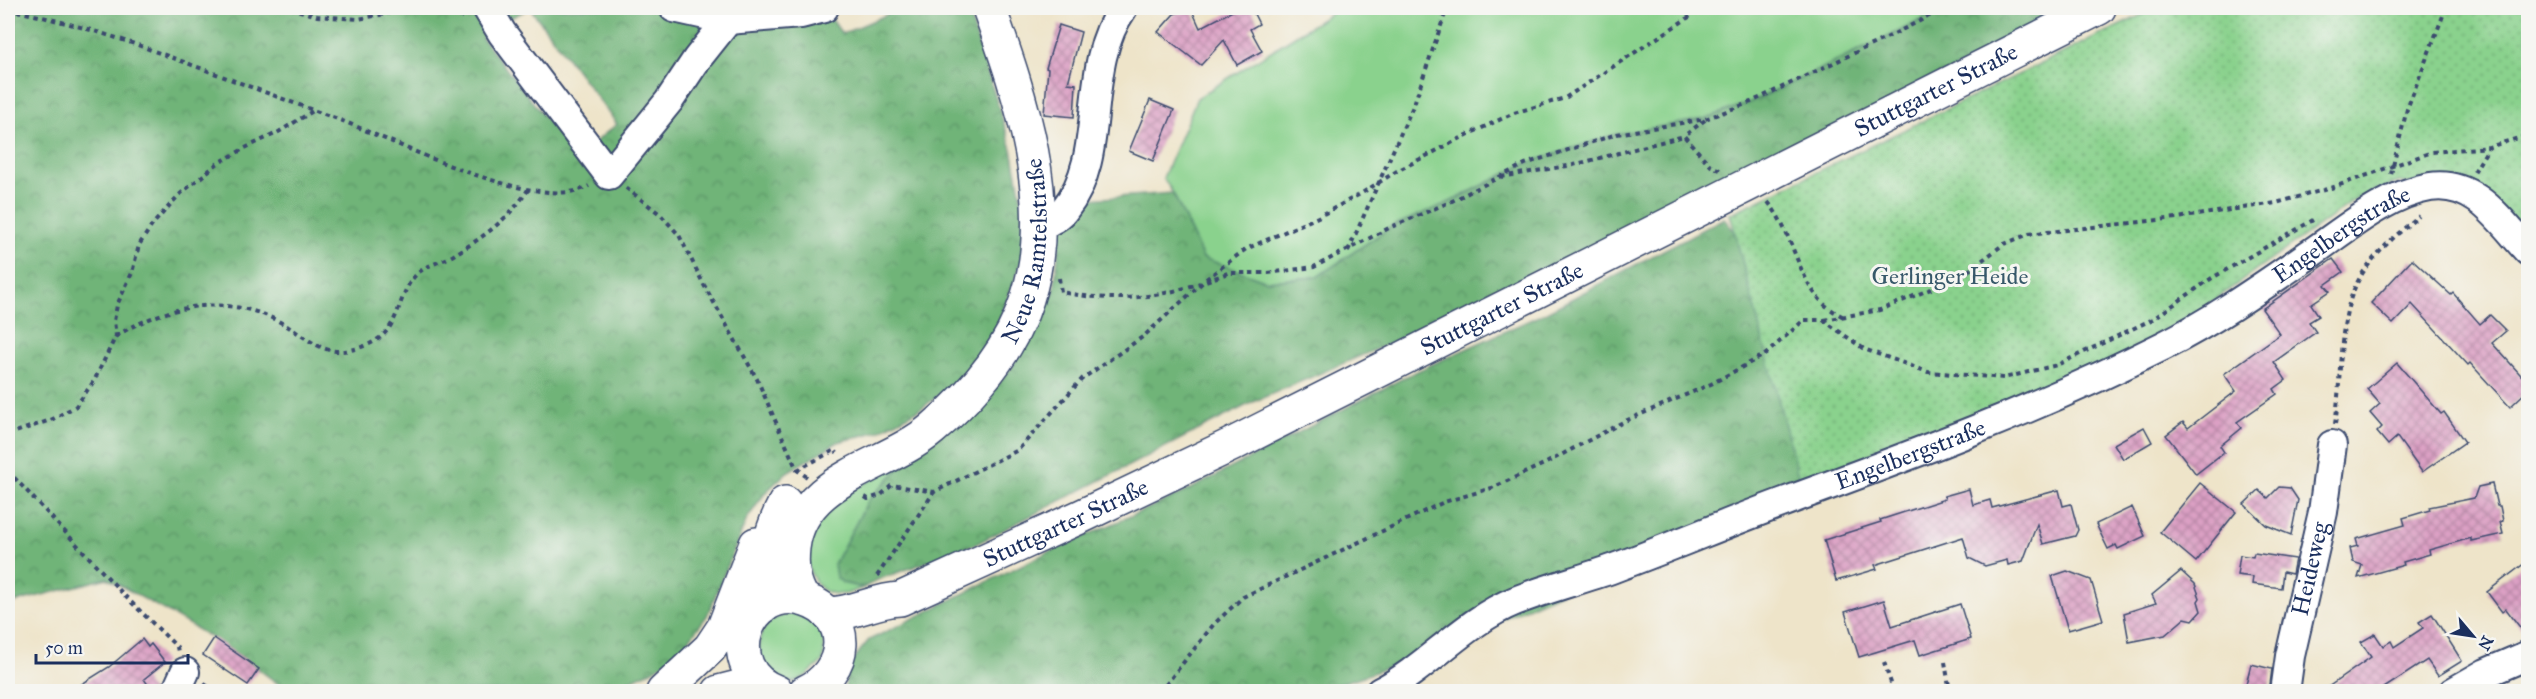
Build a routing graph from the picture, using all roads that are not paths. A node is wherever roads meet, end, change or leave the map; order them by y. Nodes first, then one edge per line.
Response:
1 (487, 8) edge
2 (674, 8) edge
3 (824, 8) edge
4 (989, 8) edge
5 (1123, 8) edge
6 (2099, 8) edge
7 (728, 20) junction
8 (1038, 227) junction
9 (2529, 251) edge
10 (954, 407) junction
11 (2333, 434) road end
12 (777, 520) junction
13 (900, 599) junction
14 (764, 606) junction
15 (816, 607) junction
16 (743, 646) junction
17 (839, 650) junction
18 (2529, 655) edge
19 (768, 687) edge
20 (812, 690) edge
21 (663, 692) edge
22 (680, 692) edge
23 (719, 692) edge
24 (1380, 692) edge
25 (2285, 692) edge
26 (2453, 692) edge

1 - 7 street
2 - 7 street
3 - 7 street
4 - 8 main road, Neue Ramtelstraße
5 - 8 street
6 - 13 main road, Stuttgarter Straße
8 - 10 main road, Neue Ramtelstraße
9 - 24 street, Engelbergstraße
10 - 12 main road, Neue Ramtelstraße
10 - 15 main road, Neue Ramtelstraße
11 - 25 street, Heideweg
12 - 14 main road, Neue Ramtelstraße
12 - 21 main road
13 - 15 main road, Stuttgarter Straße
13 - 17 main road, Stuttgarter Straße
14 - 15 main road, Stuttgarter Straße
14 - 16 main road
15 - 17 main road, Neue Ramtelstraße
16 - 19 main road
16 - 22 main road
17 - 20 main road
18 - 26 street
19 - 23 main road

